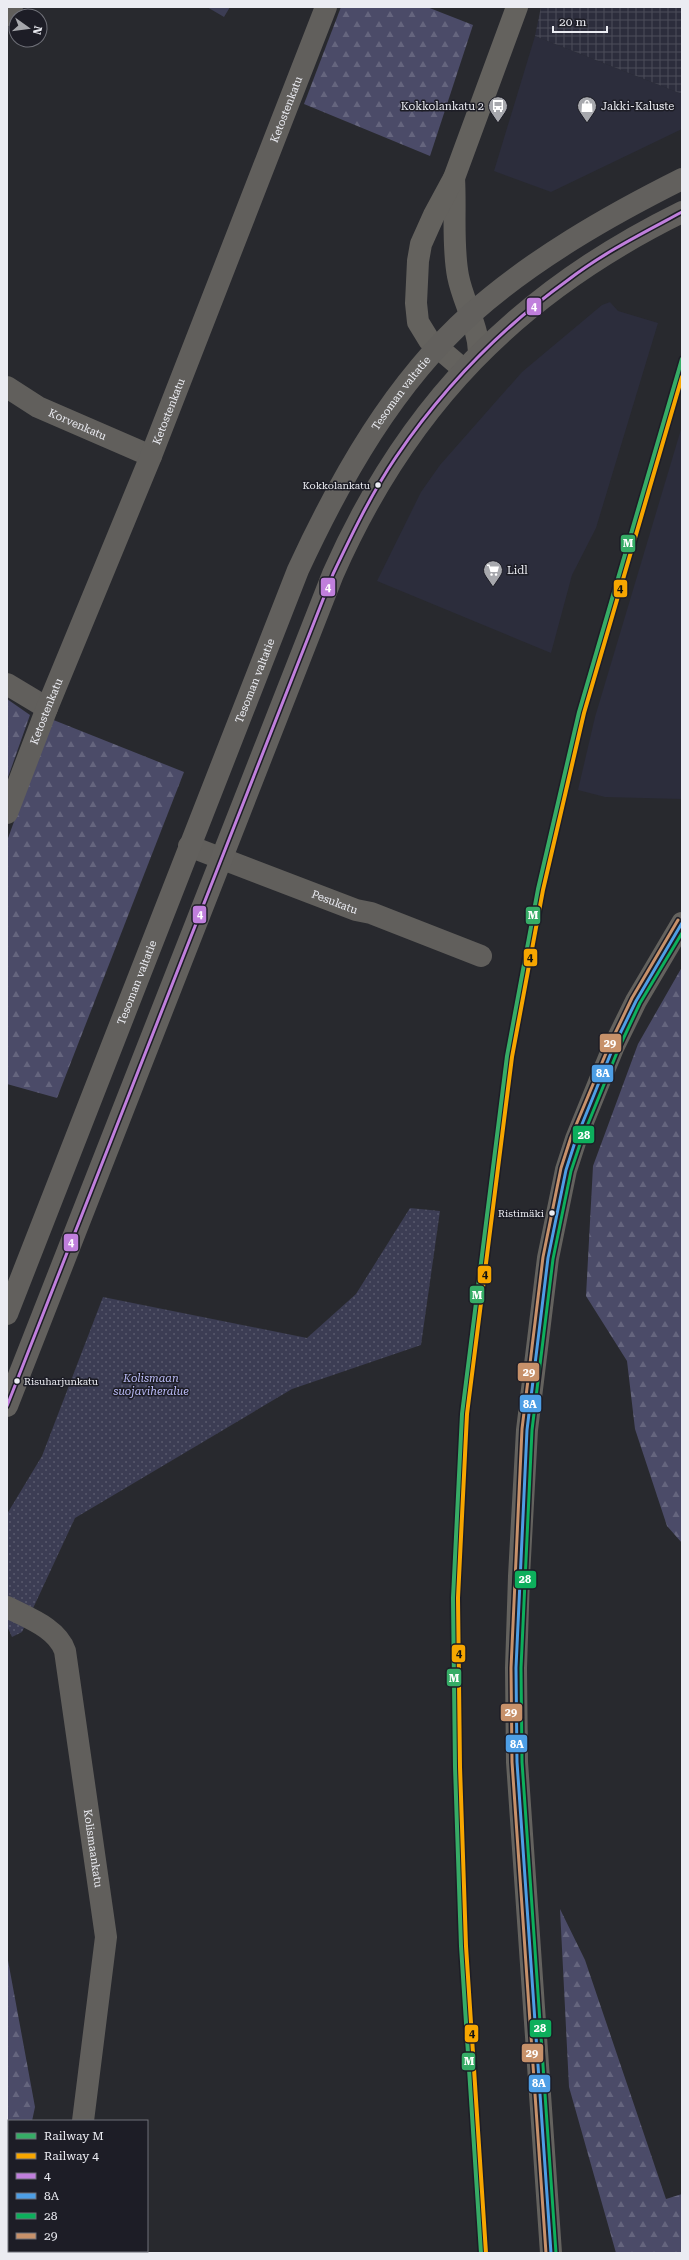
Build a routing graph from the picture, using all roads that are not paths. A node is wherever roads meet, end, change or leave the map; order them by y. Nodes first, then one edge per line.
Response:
1 (12, 7) edge
2 (326, 7) edge
3 (517, 7) edge
4 (7, 15) edge
5 (454, 178) junction
6 (682, 179) edge
7 (682, 212) edge
8 (471, 314) junction
9 (438, 348) junction
10 (479, 352) junction
11 (463, 369) junction
12 (7, 386) edge
13 (150, 456) junction
14 (7, 684) edge
15 (47, 708) junction
16 (7, 813) edge
17 (189, 846) junction
18 (222, 858) junction
19 (682, 923) edge
20 (481, 956) dead end
21 (7, 1314) edge
22 (7, 1406) edge
23 (7, 1607) edge
24 (83, 2120) edge
25 (551, 2253) edge

1 - 4 street
2 - 13 street, Ketostenkatu
3 - 5 street
5 - 8 street
5 - 9 street
6 - 8 main road, Tesoman valtatie
7 - 10 main road
8 - 9 main road, Tesoman valtatie
8 - 10 street
9 - 11 street
9 - 17 main road, Tesoman valtatie
10 - 11 main road
11 - 18 main road
12 - 13 street, Korvenkatu
13 - 15 street, Ketostenkatu
14 - 15 street
15 - 16 street, Ketostenkatu
17 - 18 street, Pesukatu
17 - 21 main road, Tesoman valtatie
18 - 20 street, Pesukatu
18 - 22 main road
19 - 25 street
23 - 24 street, Kolismaankatu

